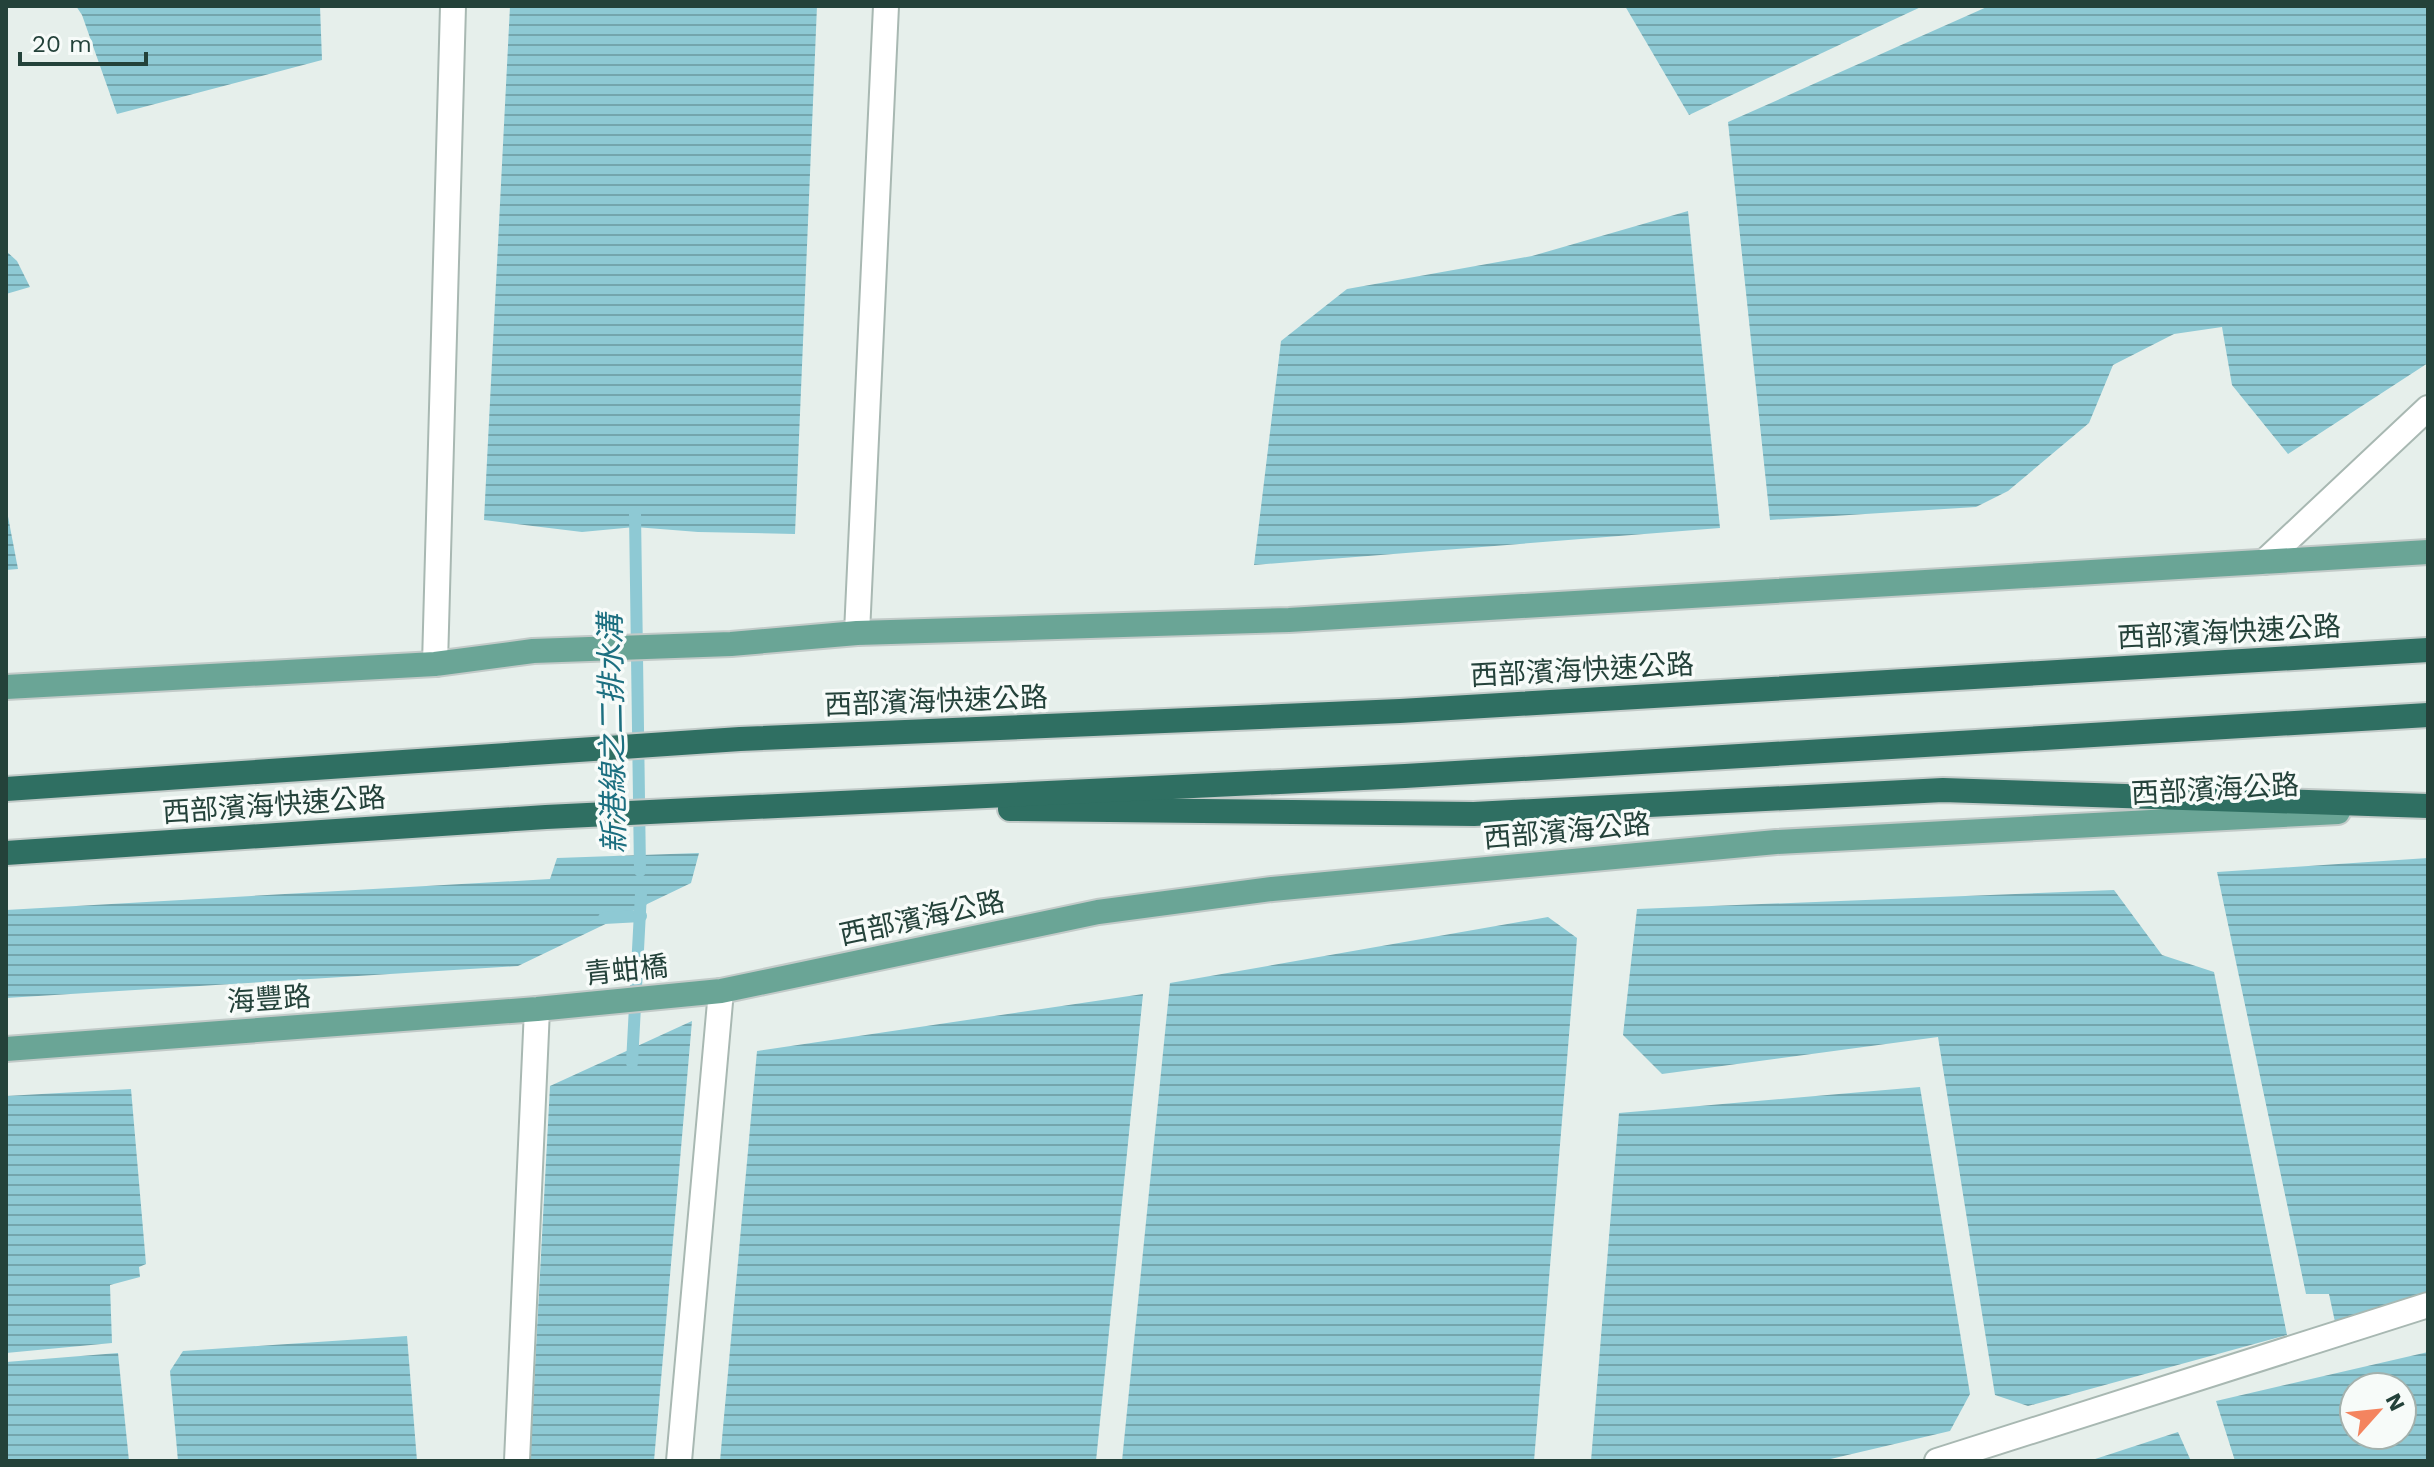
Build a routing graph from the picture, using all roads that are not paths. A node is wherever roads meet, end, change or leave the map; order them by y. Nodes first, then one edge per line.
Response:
1 (453, 6) edge
2 (886, 6) edge
3 (2428, 408) edge
4 (2428, 552) edge
5 (2264, 562) junction
6 (857, 633) junction
7 (2428, 650) edge
8 (435, 664) junction
9 (6, 687) edge
10 (2428, 715) edge
11 (6, 789) edge
12 (747, 806) junction
13 (2428, 807) edge
14 (6, 853) edge
15 (721, 991) junction
16 (537, 1009) junction
17 (6, 1049) edge
18 (2428, 1305) edge
19 (517, 1461) edge
20 (679, 1461) edge
21 (1937, 1461) edge

1 - 8 street
2 - 6 street
3 - 5 street
4 - 5 main road
5 - 6 main road
6 - 8 main road
7 - 11 highway, 西部濱海快速公路
8 - 9 main road
10 - 12 highway
12 - 13 highway
12 - 14 highway, 西部濱海快速公路
13 - 15 main road, 西部濱海公路
15 - 16 main road, 青蚶橋
15 - 20 street
16 - 17 main road, 海豐路
16 - 19 street
18 - 21 street

